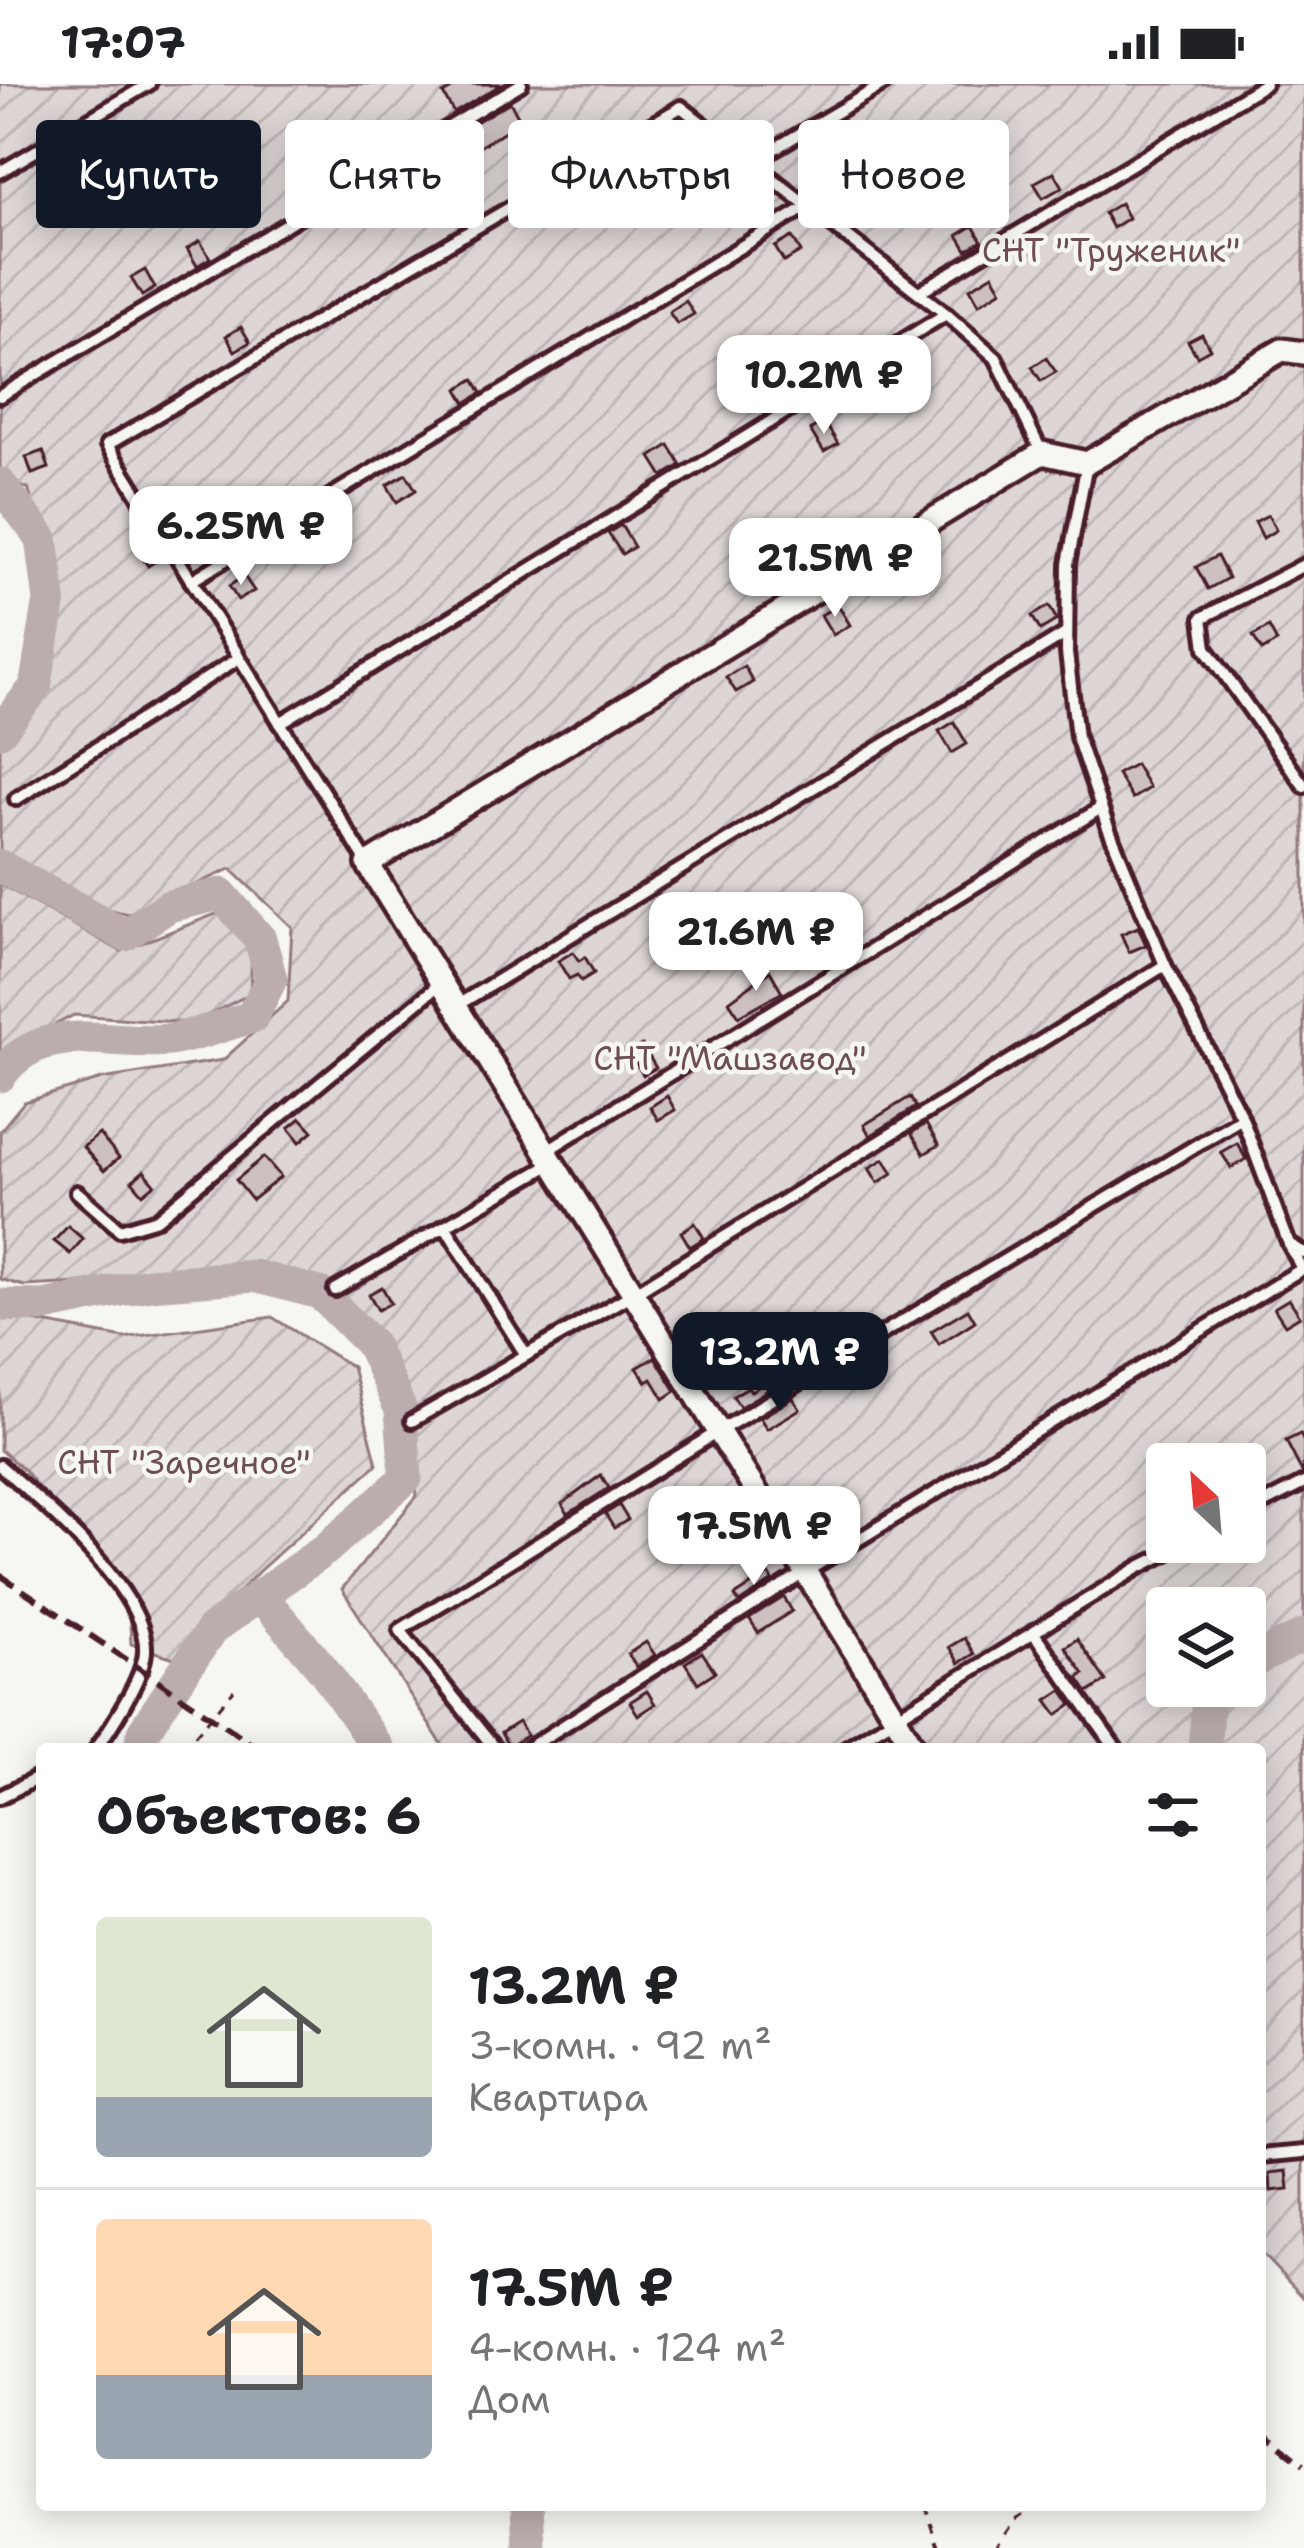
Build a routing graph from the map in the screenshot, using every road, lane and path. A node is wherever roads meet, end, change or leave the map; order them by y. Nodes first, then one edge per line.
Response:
1 (149, 84) edge
2 (521, 84) edge
3 (884, 84) edge
4 (1265, 84) edge
5 (659, 120) edge
6 (698, 120) edge
7 (774, 149) edge
8 (0, 172) edge
9 (774, 179) edge
10 (798, 198) edge
11 (508, 209) edge
12 (798, 212) edge
13 (836, 228) edge
14 (919, 292) junction
15 (946, 314) junction
16 (1304, 353) edge
17 (0, 395) edge
18 (1042, 453) junction
19 (1087, 463) junction
20 (1304, 565) edge
21 (191, 580) junction
22 (1067, 633) junction
23 (239, 658) junction
24 (280, 723) junction
25 (1304, 786) edge
26 (16, 799) dead end
27 (1101, 808) junction
28 (368, 864) junction
29 (1165, 964) junction
30 (441, 983) junction
31 (456, 1006) junction
32 (1242, 1118) junction
33 (549, 1157) junction
34 (77, 1192) dead end
35 (445, 1226) junction
36 (1289, 1244) junction
37 (1304, 1253) edge
38 (335, 1290) dead end
39 (634, 1293) junction
40 (526, 1355) junction
41 (412, 1421) dead end
42 (719, 1431) junction
43 (0, 1466) edge
44 (1304, 1484) edge
45 (1266, 1503) edge
46 (1148, 1563) edge
47 (808, 1571) junction
48 (1033, 1632) junction
49 (234, 1690) dead end
50 (896, 1716) junction
51 (100, 1743) edge
52 (187, 1743) edge
53 (490, 1743) edge
54 (536, 1743) edge
55 (853, 1743) edge
56 (912, 1743) edge
57 (1112, 1743) edge
58 (36, 1779) edge
59 (0, 1797) edge
60 (1304, 2152) edge
61 (1266, 2155) edge
62 (927, 2511) edge
63 (1029, 2511) edge
64 (940, 2548) edge
65 (994, 2548) edge

1 - 8 lane
2 - 17 lane
3 - 7 lane
4 - 14 lane
5 - 6 lane
9 - 10 lane
11 - 21 lane
12 - 21 lane
13 - 14 lane
14 - 15 lane
15 - 18 lane
15 - 24 lane
16 - 19 street
18 - 19 street
18 - 28 street
19 - 22 lane
20 - 25 lane
21 - 23 lane
22 - 27 lane
22 - 31 lane
23 - 24 lane
23 - 26 lane
24 - 28 lane
27 - 29 lane
27 - 33 lane
28 - 30 street
29 - 32 lane
29 - 39 lane
30 - 31 street
30 - 34 lane
31 - 33 street
32 - 36 lane
32 - 42 lane
33 - 35 lane
33 - 39 street
35 - 38 lane
35 - 40 lane
36 - 37 lane
36 - 47 lane
39 - 40 lane
39 - 42 street
40 - 41 lane
42 - 47 street
42 - 53 lane
43 - 51 lane
44 - 45 lane
46 - 48 lane
47 - 50 street
47 - 54 lane
48 - 50 lane
48 - 57 lane
49 - 52 path
50 - 55 lane
50 - 56 street
58 - 59 lane
60 - 61 lane
62 - 64 path
63 - 65 path

